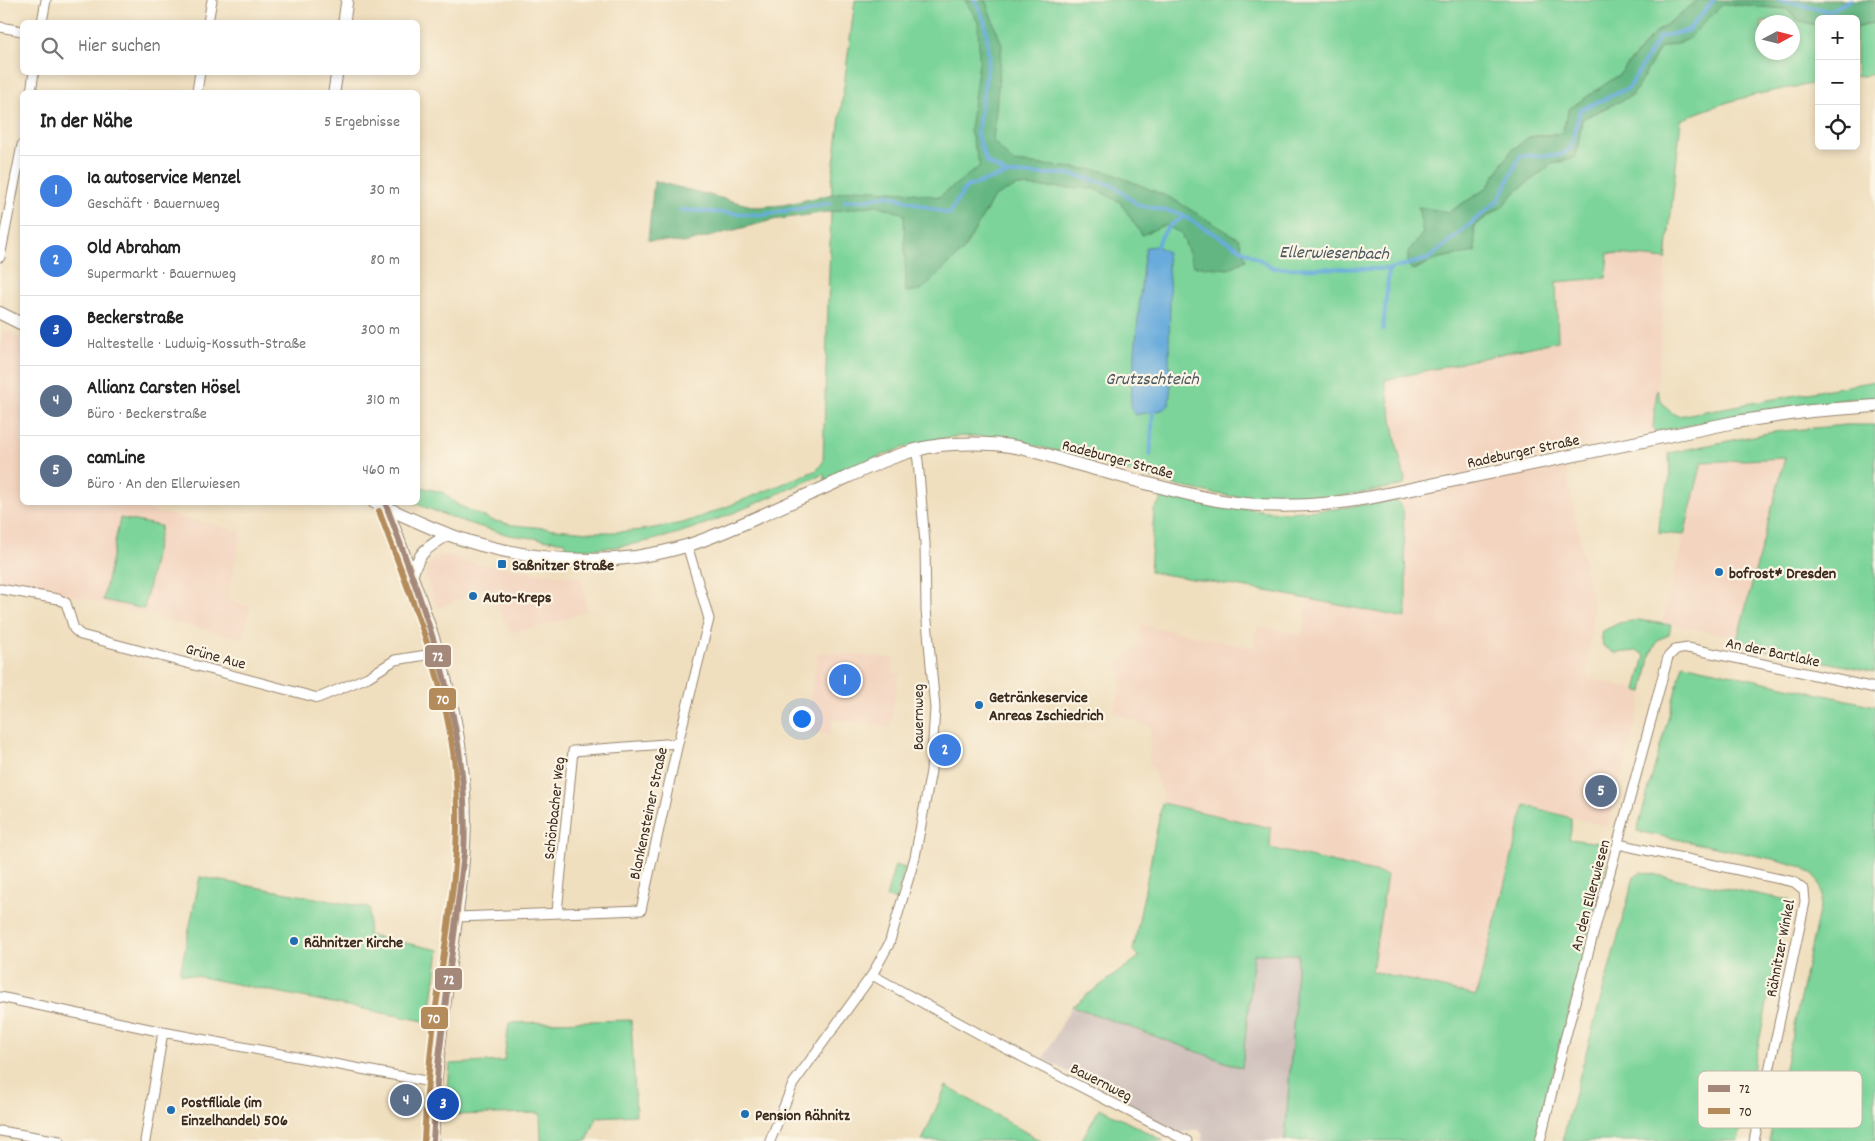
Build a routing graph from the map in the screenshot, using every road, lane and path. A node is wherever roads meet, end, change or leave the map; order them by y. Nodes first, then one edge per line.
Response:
1 (46, 0) edge
2 (212, 0) edge
3 (347, 0) edge
4 (42, 20) edge
5 (208, 20) edge
6 (344, 20) edge
7 (0, 27) edge
8 (20, 31) edge
9 (34, 75) edge
10 (200, 75) edge
11 (336, 75) edge
12 (31, 90) edge
13 (197, 90) edge
14 (334, 90) edge
15 (20, 155) edge
16 (0, 257) edge
17 (0, 313) edge
18 (20, 323) edge
19 (1875, 406) edge
20 (916, 450) junction
21 (386, 505) edge
22 (449, 534) junction
23 (687, 545) junction
24 (412, 575) junction
25 (0, 589) edge
26 (439, 653) junction
27 (1668, 657) joint
28 (1875, 688) edge
29 (678, 743) junction
30 (1618, 844) junction
31 (557, 912) junction
32 (457, 917) junction
33 (872, 975) junction
34 (0, 997) edge
35 (163, 1032) junction
36 (1769, 1071) edge
37 (436, 1083) junction
38 (1757, 1128) edge
39 (0, 1132) edge
40 (60, 1141) edge
41 (145, 1141) edge
42 (433, 1141) edge
43 (770, 1141) edge
44 (1188, 1141) edge
45 (1540, 1141) edge
46 (1754, 1141) edge

1 - 4 street
2 - 5 street
3 - 6 street
7 - 8 street
9 - 12 street
10 - 13 street
11 - 14 street
15 - 16 street
17 - 18 main road
19 - 20 main road, Radeburger Straße
20 - 23 main road, Radeburger Straße
20 - 33 street, Bauernweg
21 - 22 main road, Radeburger Straße
21 - 24 street
22 - 23 main road, Radeburger Straße
22 - 24 street
23 - 29 street, Blankensteiner Straße
24 - 26 street
25 - 26 street, Grüne Aue
26 - 32 street
27 - 28 street, An der Bartlake
27 - 30 street, An den Ellerwiesen
29 - 31 street, Blankensteiner Straße
29 - 31 street, Schönbacher Weg
30 - 36 street, Rähnitzer Winkel
30 - 45 street, An den Ellerwiesen
31 - 32 street, Blankensteiner Straße
32 - 37 street
33 - 43 street, Bauernweg
33 - 44 street, Bauernweg
34 - 35 street
35 - 37 street
35 - 41 street
37 - 42 street
38 - 46 street, Rähnitzer Winkel
39 - 40 street

